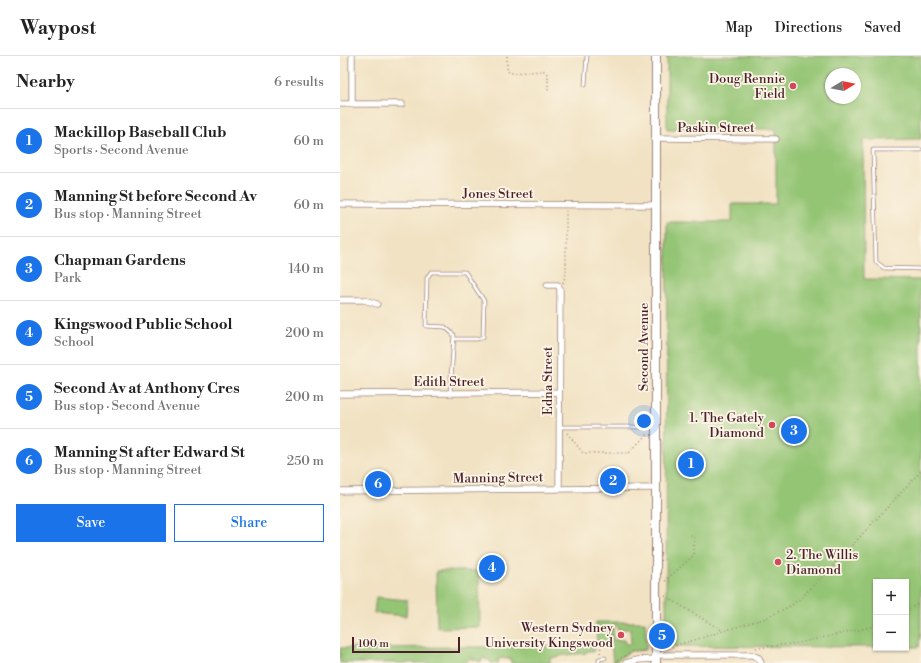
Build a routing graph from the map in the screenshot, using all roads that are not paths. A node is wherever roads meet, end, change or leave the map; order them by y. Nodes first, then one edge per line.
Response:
1 (352, 56) edge
2 (587, 56) edge
3 (656, 56) edge
4 (585, 85) dead end
5 (340, 104) edge
6 (352, 104) junction
7 (402, 104) dead end
8 (656, 138) junction
9 (776, 139) dead end
10 (921, 150) edge
11 (340, 204) edge
12 (656, 205) junction
13 (921, 269) edge
14 (547, 285) dead end
15 (340, 300) edge
16 (377, 304) dead end
17 (454, 339) junction
18 (559, 392) junction
19 (450, 393) junction
20 (340, 394) edge
21 (562, 427) junction
22 (656, 427) junction
23 (559, 488) junction
24 (656, 488) junction
25 (340, 491) edge
26 (605, 658) dead end
27 (656, 659) edge
28 (599, 661) edge
29 (626, 663) edge
30 (761, 663) edge

1 - 6 street
2 - 4 lane
3 - 8 street, Second Avenue
5 - 6 street
6 - 7 street
8 - 9 street, Paskin Street
8 - 12 street, Second Avenue
10 - 13 lane
11 - 12 street, Jones Street
12 - 22 street, Second Avenue
14 - 18 street, Edna Street
15 - 16 street
17 - 17 lane
17 - 19 lane
18 - 19 street, Edith Street
18 - 21 street, Edna Street
19 - 20 street, Edith Street
21 - 22 lane
21 - 23 street, Edna Street
22 - 24 street, Second Avenue
23 - 24 street, Manning Street
23 - 25 street, Manning Street
24 - 27 street, Second Avenue
26 - 28 lane
27 - 29 street
27 - 30 street

